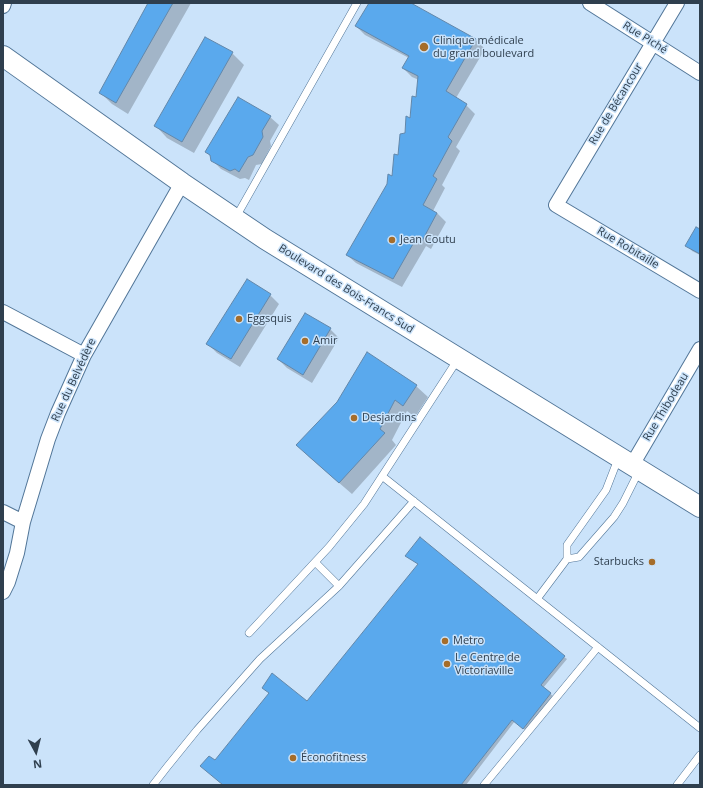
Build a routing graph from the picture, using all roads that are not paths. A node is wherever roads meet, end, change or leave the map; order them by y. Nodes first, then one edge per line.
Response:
1 (357, 3) edge
2 (590, 3) edge
3 (677, 3) edge
4 (653, 43) junction
5 (3, 56) edge
6 (700, 73) edge
7 (182, 183) junction
8 (556, 205) joint
9 (235, 219) junction
10 (700, 291) edge
11 (3, 312) edge
12 (700, 349) edge
13 (84, 355) junction
14 (459, 359) junction
15 (630, 464) junction
16 (382, 476) junction
17 (414, 502) junction
18 (700, 507) edge
19 (3, 512) edge
20 (23, 522) junction
21 (567, 559) junction
22 (315, 562) junction
23 (339, 586) junction
24 (3, 592) edge
25 (537, 599) junction
26 (249, 633) dead end
27 (598, 647) junction
28 (700, 728) edge
29 (700, 755) edge
30 (154, 785) edge
31 (484, 785) edge
32 (677, 785) edge

1 - 9 lane
2 - 4 street, Rue Piché
3 - 4 street, Rue de Bécancour
4 - 6 street, Rue Piché
4 - 8 street, Rue de Bécancour
5 - 7 street, Boulevard des Bois-Francs Sud
7 - 9 street, Boulevard des Bois-Francs Sud
7 - 13 street, Rue du Belvédère
8 - 10 street, Rue Robitaille
9 - 14 street, Boulevard des Bois-Francs Sud
11 - 13 street
12 - 15 street, Rue Thibodeau
13 - 20 street, Rue du Belvédère
14 - 15 street, Boulevard des Bois-Francs Sud
14 - 16 lane
15 - 18 street, Boulevard des Bois-Francs Sud
15 - 21 lane
15 - 21 lane
16 - 17 lane
16 - 22 lane
17 - 23 lane
17 - 25 lane
19 - 20 street
20 - 24 street, Rue du Belvédère
21 - 25 lane
22 - 23 lane
22 - 26 lane
23 - 30 lane
25 - 27 lane
27 - 28 lane
27 - 31 lane
29 - 32 lane

